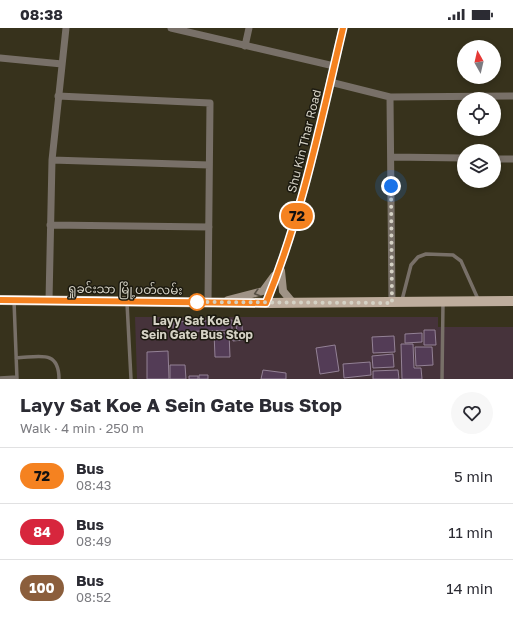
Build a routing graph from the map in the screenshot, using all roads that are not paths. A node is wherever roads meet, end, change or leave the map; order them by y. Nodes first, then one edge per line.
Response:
1 (66, 28) edge
2 (171, 28) edge
3 (249, 28) edge
4 (343, 28) edge
5 (245, 46) junction
6 (0, 58) edge
7 (62, 64) junction
8 (334, 66) junction
9 (330, 82) junction
10 (58, 96) junction
11 (513, 96) edge
12 (390, 97) junction
13 (391, 157) junction
14 (457, 158) edge
15 (501, 158) edge
16 (513, 159) edge
17 (52, 160) junction
18 (209, 164) junction
19 (50, 225) junction
20 (209, 227) junction
21 (282, 266) junction
22 (0, 300) edge
23 (14, 300) junction
24 (49, 301) junction
25 (478, 301) junction
26 (513, 301) edge
27 (127, 302) junction
28 (208, 302) junction
29 (443, 302) junction
30 (220, 303) junction
31 (266, 303) junction
32 (292, 303) junction
33 (397, 303) junction
34 (16, 358) junction
35 (0, 378) edge
36 (17, 378) edge
37 (59, 379) edge
38 (131, 379) edge
39 (442, 379) edge

1 - 7 street
2 - 5 street
3 - 5 street
4 - 8 street, Shu Kin Thar Road
5 - 8 street
6 - 7 street
7 - 10 street
8 - 9 street, Shu Kin Thar Road
9 - 12 street
9 - 21 street, Shu Kin Thar Road
10 - 17 street
10 - 18 street
11 - 12 street
12 - 13 street
13 - 14 street
13 - 33 street
15 - 16 street
17 - 18 street
17 - 19 street
18 - 20 street
19 - 20 street
19 - 24 street
20 - 28 street
21 -> 30 street
21 - 31 street, Shu Kin Thar Road
21 - 32 street
22 - 23 main road, ရှုခင်းသာ မြို့ပတ်လမ်း
23 - 24 main road, ရှုခင်းသာ မြို့ပတ်လမ်း
23 - 34 lane
24 - 27 main road, ရှုခင်းသာ မြို့ပတ်လမ်း
25 - 26 main road, ရှုခင်းသာ မြို့ပတ်လမ်း
25 - 29 main road, ရှုခင်းသာ မြို့ပတ်လမ်း
25 - 33 lane
27 - 28 main road, ရှုခင်းသာ မြို့ပတ်လမ်း
27 - 38 lane
28 - 30 main road, ရှုခင်းသာ မြို့ပတ်လမ်း
29 - 33 main road, ရှုခင်းသာ မြို့ပတ်လမ်း
29 - 39 lane
30 - 31 main road, ရှုခင်းသာ မြို့ပတ်လမ်း
31 - 32 main road, ရှုခင်းသာ မြို့ပတ်လမ်း
32 - 33 main road, ရှုခင်းသာ မြို့ပတ်လမ်း
34 - 36 lane
34 - 37 lane
35 - 36 lane

